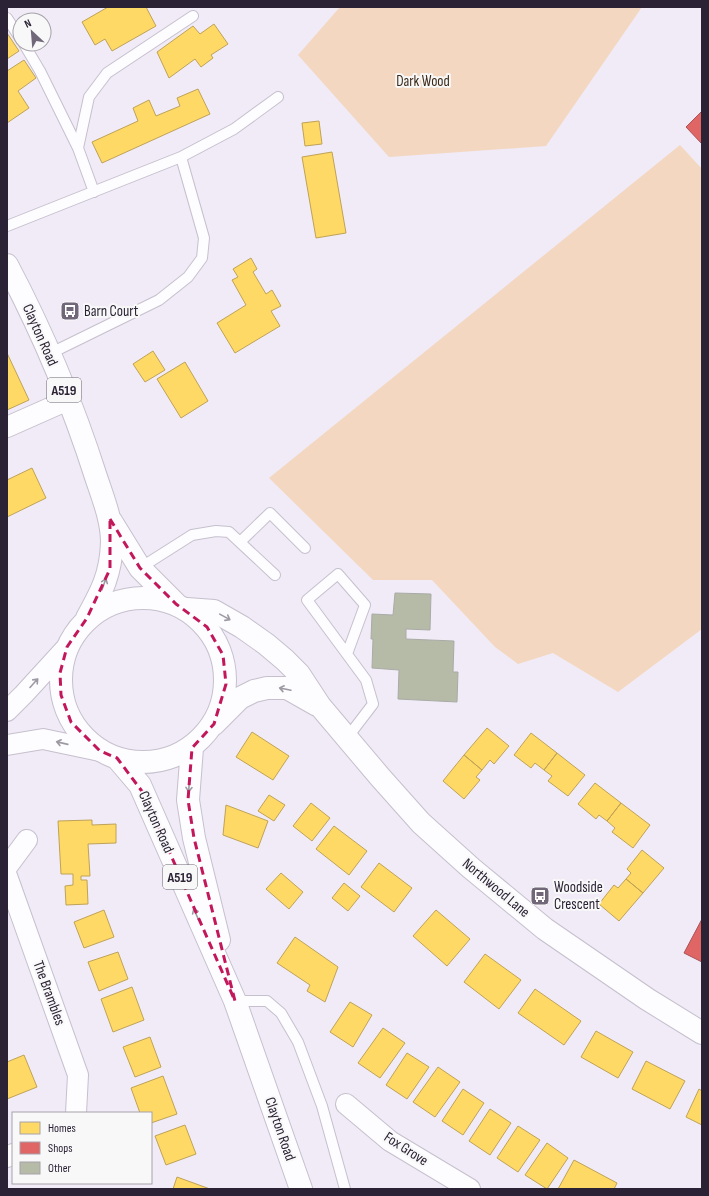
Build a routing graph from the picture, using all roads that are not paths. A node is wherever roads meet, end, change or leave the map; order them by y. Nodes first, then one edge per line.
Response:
1 (193, 16) dead end
2 (29, 52) edge
3 (278, 97) dead end
4 (78, 148) junction
5 (181, 158) junction
6 (94, 192) junction
7 (7, 226) edge
8 (7, 265) edge
9 (49, 354) junction
10 (68, 400) junction
11 (7, 427) edge
12 (110, 519) junction
13 (240, 542) junction
14 (305, 548) dead end
15 (140, 568) junction
16 (275, 575) dead end
17 (182, 607) junction
18 (87, 618) junction
19 (67, 647) junction
20 (347, 654) junction
21 (320, 706) junction
22 (7, 711) edge
23 (214, 724) junction
24 (347, 738) junction
25 (7, 745) edge
26 (192, 748) junction
27 (108, 755) junction
28 (27, 840) dead end
29 (7, 867) edge
30 (7, 876) edge
31 (235, 1001) junction
32 (702, 1033) edge
33 (346, 1104) dead end
34 (76, 1112) edge
35 (301, 1189) edge
36 (345, 1189) edge
37 (470, 1189) edge

1 - 4 lane
2 - 4 lane
3 - 5 lane
4 - 6 lane
5 - 6 lane
5 - 9 lane
6 - 7 lane
8 - 9 main road, Clayton Road / A519
9 - 10 main road, Clayton Road / A519
10 - 11 street
10 - 12 main road, Clayton Road / A519
12 - 15 main road, Clayton Road / A519
18 -> 12 main road, Clayton Road / A519
13 - 14 lane
13 - 15 lane
13 - 16 lane
15 - 17 main road, Clayton Road / A519
17 - 18 main road, Clayton Road / A519
17 -> 21 main road, Northwood Lane
17 - 23 main road, Clayton Road / A519
18 - 19 main road, Clayton Road / A519
22 -> 19 street
19 - 27 main road, Clayton Road / A519
20 - 20 lane
20 - 24 lane
21 -> 23 main road, Northwood Lane
21 - 24 main road, Northwood Lane
23 - 26 main road, Clayton Road / A519
24 - 32 main road, Northwood Lane
27 -> 25 street
26 - 27 main road, Clayton Road / A519
26 -> 31 main road, Clayton Road / A519
31 -> 27 main road, Clayton Road / A519
28 - 29 street
30 - 34 street, The Brambles
31 - 35 main road, Clayton Road / A519
31 - 36 lane
33 - 37 street, Fox Grove

